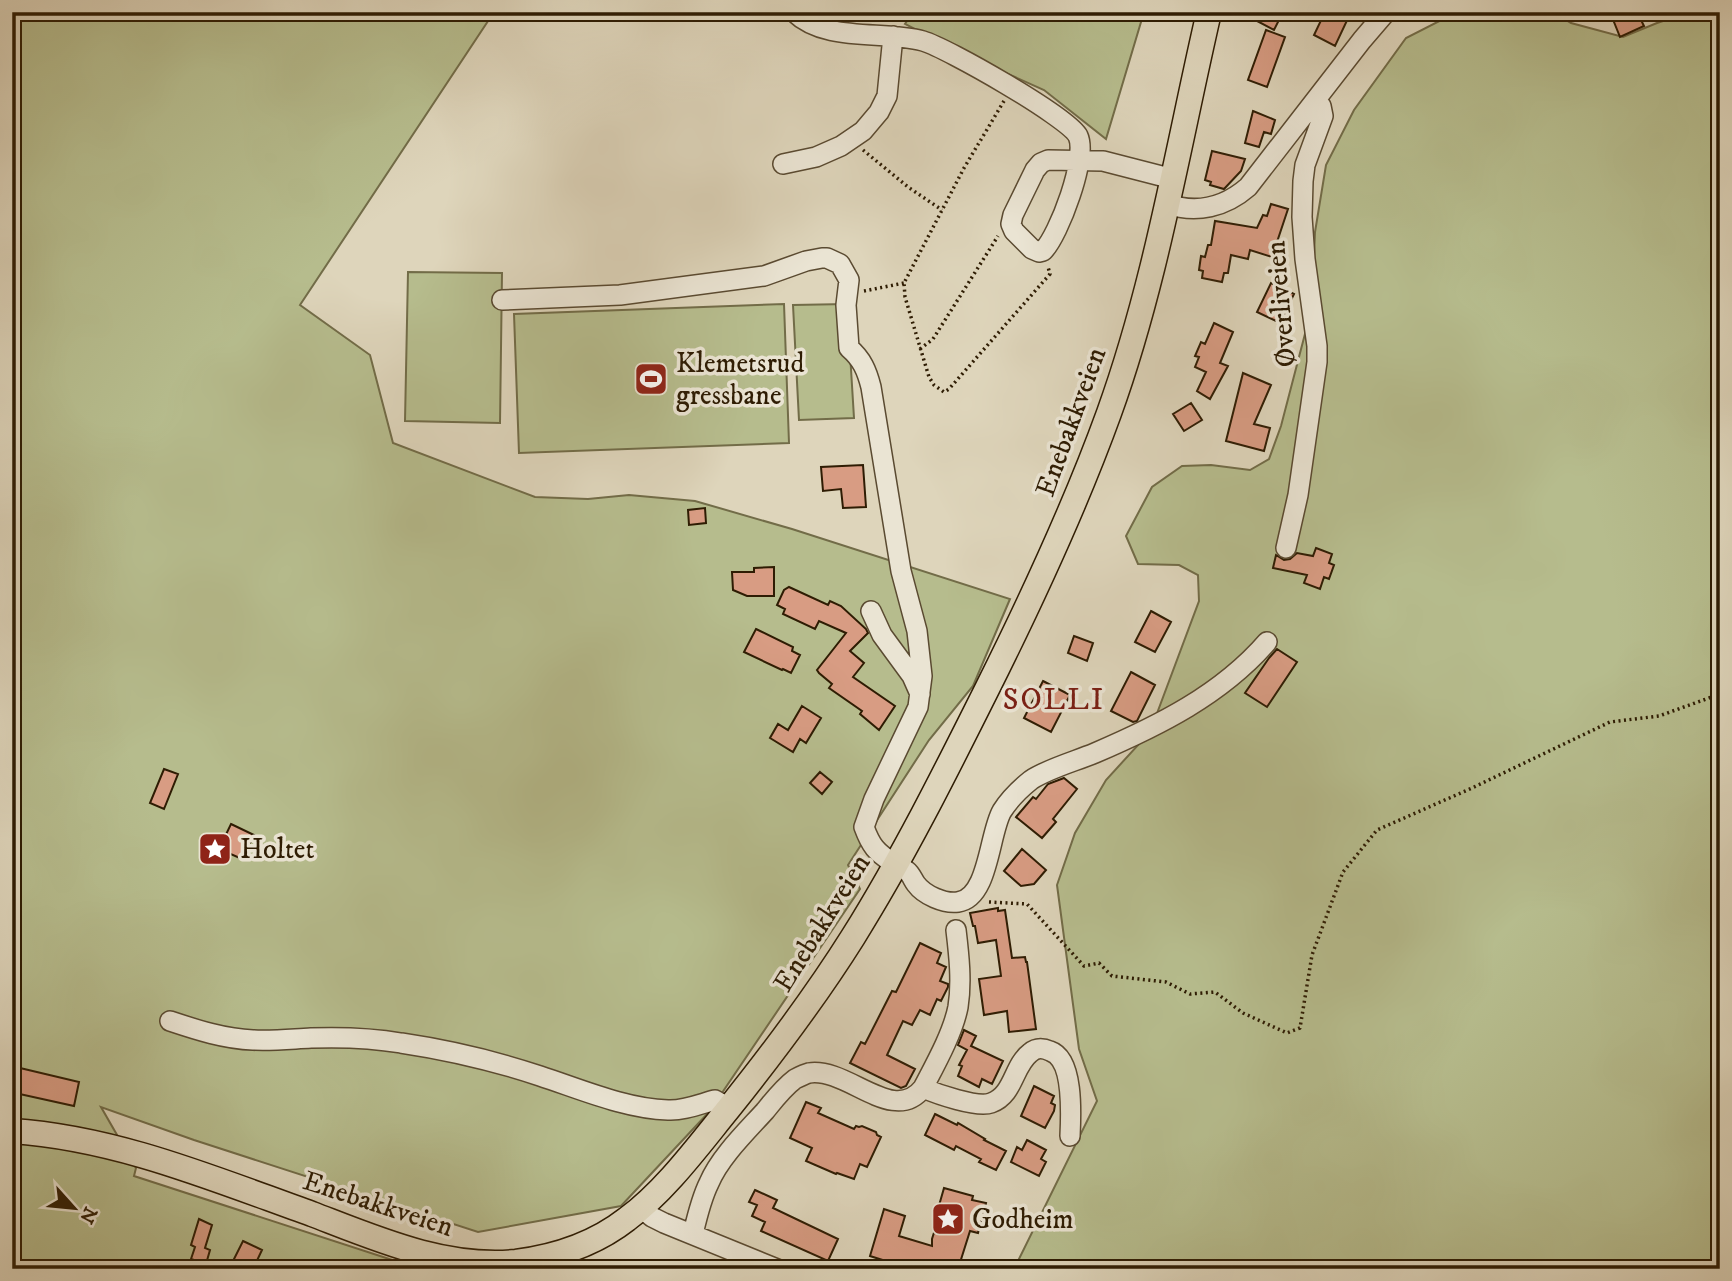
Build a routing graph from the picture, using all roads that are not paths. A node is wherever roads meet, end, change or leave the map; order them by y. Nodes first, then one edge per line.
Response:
1 (794, 12) edge
2 (1209, 12) edge
3 (1386, 12) edge
4 (893, 36) junction
5 (1316, 100) junction
6 (1080, 160) junction
7 (783, 164) dead end
8 (1173, 179) junction
9 (1167, 204) junction
10 (502, 300) dead end
11 (1286, 548) dead end
12 (871, 611) dead end
13 (1267, 642) dead end
14 (920, 695) junction
15 (895, 864) junction
16 (956, 930) dead end
17 (170, 1021) dead end
18 (923, 1088) junction
19 (729, 1108) junction
20 (12, 1130) edge
21 (1070, 1136) dead end
22 (641, 1208) junction
23 (693, 1234) junction
24 (777, 1269) edge

1 - 4 street
2 - 8 main road, Enebakkveien
3 - 5 street
4 - 6 street
4 - 7 street
5 - 9 street
5 - 11 street, Øverliveien
6 - 6 street
6 - 8 street
8 - 9 main road, Enebakkveien
9 - 15 main road, Enebakkveien
10 - 14 street
12 - 14 street
13 - 15 street
14 - 15 street
15 - 19 main road, Enebakkveien
16 - 18 street
17 - 19 street
18 - 21 street
18 - 23 street
19 - 22 main road, Enebakkveien
20 - 22 main road, Enebakkveien
22 - 23 street
23 - 24 street

